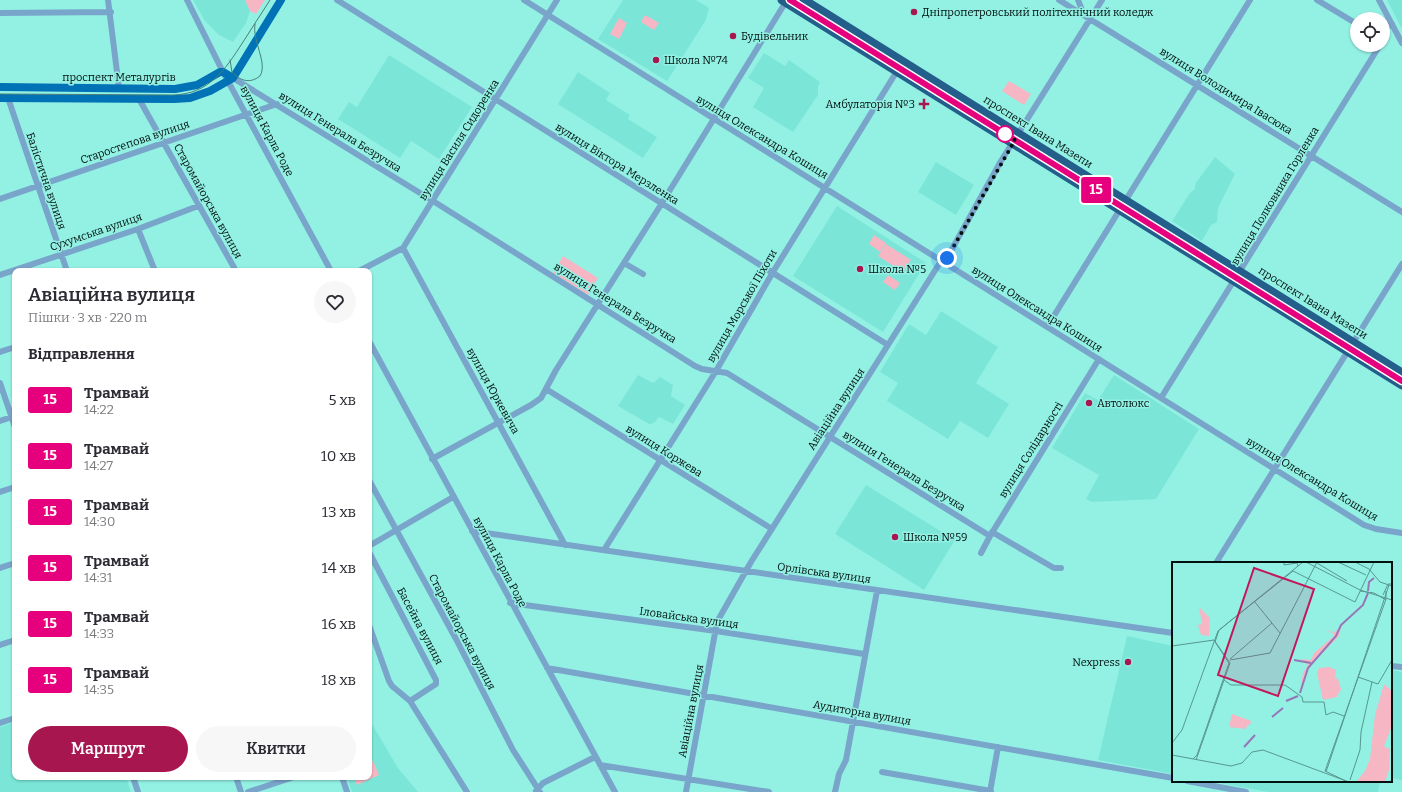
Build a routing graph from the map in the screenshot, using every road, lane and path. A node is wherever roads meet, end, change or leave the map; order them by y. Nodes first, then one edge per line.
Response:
1 (108, 0) edge
2 (187, 0) edge
3 (281, 0) edge
4 (336, 0) edge
5 (524, 0) edge
6 (557, 0) edge
7 (804, 0) edge
8 (1059, 0) edge
9 (1078, 0) edge
10 (1102, 0) edge
11 (1250, 0) edge
12 (1317, 0) edge
13 (1379, 0) edge
14 (785, 1) edge
15 (111, 12) junction
16 (0, 13) edge
17 (548, 16) junction
18 (1087, 17) junction
19 (1350, 20) edge
20 (1392, 24) joint
21 (1402, 43) edge
22 (1376, 52) edge
23 (897, 71) junction
24 (223, 72) junction
25 (231, 80) junction
26 (1197, 85) junction
27 (0, 87) edge
28 (119, 88) junction
29 (4, 98) edge
30 (139, 99) junction
31 (496, 99) junction
32 (277, 104) junction
33 (246, 114) junction
34 (713, 119) junction
35 (1018, 135) junction
36 (163, 143) junction
37 (1013, 143) junction
38 (1310, 155) junction
39 (37, 186) junction
40 (825, 187) junction
41 (0, 199) edge
42 (433, 201) junction
43 (1126, 201) junction
44 (662, 203) junction
45 (198, 206) junction
46 (1120, 209) junction
47 (1402, 212) edge
48 (138, 229) junction
49 (403, 248) junction
50 (61, 255) junction
51 (942, 260) junction
52 (624, 263) junction
53 (1402, 264) edge
54 (21, 268) edge
55 (66, 268) edge
56 (154, 268) edge
57 (234, 268) edge
58 (329, 268) edge
59 (365, 268) edge
60 (12, 271) edge
61 (773, 272) junction
62 (1240, 272) junction
63 (643, 274) dead end
64 (0, 275) edge
65 (1235, 281) junction
66 (598, 305) junction
67 (1047, 327) junction
68 (1354, 343) junction
69 (888, 345) junction
70 (372, 347) edge
71 (12, 348) edge
72 (0, 352) edge
73 (1348, 352) junction
74 (1099, 359) junction
75 (716, 371) junction
76 (1402, 373) edge
77 (0, 383) edge
78 (1402, 385) edge
79 (546, 389) junction
80 (1161, 398) junction
81 (12, 417) edge
82 (0, 422) edge
83 (498, 422) junction
84 (12, 423) edge
85 (830, 436) junction
86 (432, 458) junction
87 (659, 460) junction
88 (1274, 469) junction
89 (372, 486) edge
90 (12, 488) edge
91 (0, 492) edge
92 (453, 497) junction
93 (772, 529) junction
94 (396, 530) junction
95 (472, 532) junction
96 (1402, 533) edge
97 (991, 534) junction
98 (372, 544) edge
99 (565, 545) junction
100 (604, 550) junction
101 (981, 553) dead end
102 (372, 558) edge
103 (1217, 562) edge
104 (12, 564) edge
105 (0, 568) edge
106 (1061, 568) dead end
107 (746, 572) junction
108 (877, 591) junction
109 (510, 603) junction
110 (716, 631) junction
111 (372, 634) edge
112 (1172, 634) edge
113 (12, 641) edge
114 (0, 645) edge
115 (864, 654) junction
116 (1392, 666) edge
117 (1402, 667) edge
118 (547, 668) junction
119 (704, 695) junction
120 (410, 701) junction
121 (12, 719) edge
122 (852, 722) junction
123 (0, 723) edge
124 (998, 747) junction
125 (595, 757) junction
126 (600, 764) junction
127 (882, 772) dead end
128 (688, 778) junction
129 (1172, 778) edge
130 (134, 780) edge
131 (237, 780) edge
132 (285, 780) edge
133 (343, 780) edge
134 (1193, 782) edge
135 (538, 791) edge
136 (990, 791) edge
137 (1238, 791) edge
138 (138, 792) edge
139 (241, 792) edge
140 (248, 792) edge
141 (347, 792) edge
142 (467, 792) edge
143 (614, 792) edge
144 (686, 792) edge
145 (769, 792) edge
146 (835, 792) edge
147 (1246, 792) edge

1 - 15 street
2 - 24 street
3 - 25 main road, проспект Металургів
4 - 31 street, вулиця Віктора Мерзленка
5 - 17 street, вулиця Олександра Кошиця
6 - 17 street, вулиця Василя Сидоренка
7 - 35 highway, проспект Івана Мазепи
8 - 18 street, вулиця Володимира Івасюка
9 - 18 street
10 - 18 street, Авіаційна вулиця
11 - 26 street
12 - 19 street
13 - 20 street
14 - 23 highway, проспект Івана Мазепи
14 - 34 street
15 - 16 street
15 - 28 street
17 - 31 street, вулиця Василя Сидоренка
17 - 34 street, вулиця Олександра Кошиця
18 - 26 street, вулиця Володимира Івасюка
18 - 35 street, Авіаційна вулиця
20 - 21 street
22 - 38 street, вулиця Полковника Горленка
23 - 37 highway, проспект Івана Мазепи
23 - 40 street, вулиця Морської Піхоти
24 - 25 main road
24 - 28 main road, проспект Металургів
25 - 30 main road, проспект Металургів
25 - 32 street, вулиця Генерала Безручка
25 - 33 street, вулиця Карла Роде
26 - 38 street, вулиця Володимира Івасюка
26 - 43 street
27 - 28 main road, проспект Металургів
29 - 30 main road, проспект Металургів
29 - 39 street, Балістична вулиця
30 - 36 street, Старомайорська вулиця
31 - 42 street, вулиця Василя Сидоренка
31 - 44 street, вулиця Віктора Мерзленка
32 - 33 street, Старостепова вулиця
32 - 42 street, вулиця Генерала Безручка
33 - 36 street, Старостепова вулиця
33 - 58 street, вулиця Карла Роде
34 - 40 street, вулиця Олександра Кошиця
34 - 44 street
35 - 37 street, Авіаційна вулиця
35 - 43 highway, проспект Івана Мазепи
36 - 39 street, Старостепова вулиця
36 - 45 street, Старомайорська вулиця
37 - 46 highway, проспект Івана Мазепи
37 - 51 street, Авіаційна вулиця
38 - 47 street, вулиця Володимира Івасюка
38 - 62 street, вулиця Полковника Горленка
39 - 41 street, Старостепова вулиця
39 - 50 street, Балістична вулиця
40 - 51 street, вулиця Олександра Кошиця
40 - 61 street, вулиця Морської Піхоти
42 - 49 street, вулиця Василя Сидоренка
42 - 66 street, вулиця Генерала Безручка
43 - 46 street
43 - 62 highway, проспект Івана Мазепи
44 - 52 street
44 - 61 street, вулиця Віктора Мерзленка
45 - 48 street, Сухумська вулиця
45 - 57 street, Старомайорська вулиця
46 - 65 highway, проспект Івана Мазепи
46 - 67 street
48 - 50 street, Сухумська вулиця
48 - 56 street
49 - 59 street, вулиця Василя Сидоренка
49 - 83 street, вулиця Юркевича
50 - 54 street, Сухумська вулиця
50 - 55 street, Балістична вулиця
51 - 67 street, вулиця Олександра Кошиця
51 - 69 street, Авіаційна вулиця
52 - 63 street
52 - 66 street
53 - 68 street
60 - 64 street, Сухумська вулиця
61 - 69 street, вулиця Віктора Мерзленка
61 - 75 street, вулиця Морської Піхоти
62 - 65 street, вулиця Полковника Горленка
62 - 68 highway, проспект Івана Мазепи
65 - 73 highway, проспект Івана Мазепи
65 - 80 street, вулиця Полковника Горленка
66 - 75 street, вулиця Генерала Безручка
66 - 79 street
67 - 74 street, вулиця Олександра Кошиця
68 - 73 street
68 - 76 highway, проспект Івана Мазепи
69 - 85 street, Авіаційна вулиця
70 - 86 street, вулиця Карла Роде
71 - 72 street
73 - 78 highway, проспект Івана Мазепи
73 - 88 street
74 - 80 street, вулиця Олександра Кошиця
74 - 97 street, вулиця Солідарності
75 - 85 street, вулиця Генерала Безручка
75 - 87 street, вулиця Морської Піхоти
77 - 81 street
79 - 83 street
79 - 87 street, вулиця Коржева
80 - 88 street, вулиця Олександра Кошиця
82 - 84 street
83 - 86 street
83 - 99 street, вулиця Юркевича
85 - 93 street, Авіаційна вулиця
85 - 97 street, вулиця Генерала Безручка
86 - 92 street, вулиця Карла Роде
87 - 93 street, вулиця Коржева
87 - 100 street, вулиця Морської Піхоти
88 - 96 street, вулиця Олександра Кошиця
88 - 103 street
89 - 94 street, Старомайорська вулиця
90 - 91 street
92 - 94 street
92 - 95 street, вулиця Карла Роде
93 - 107 street, Авіаційна вулиця
94 - 98 street
94 - 135 street, Старомайорська вулиця
95 - 99 street, Орлівська вулиця
95 - 109 street, вулиця Карла Роде
97 - 101 street, вулиця Солідарності
97 - 106 street, вулиця Генерала Безручка
99 - 100 street, Орлівська вулиця
100 - 107 street, Орлівська вулиця
102 - 120 street, Басейна вулиця
104 - 105 street
107 - 108 street, Орлівська вулиця
107 - 110 street, Авіаційна вулиця
108 - 112 street, Орлівська вулиця
108 - 115 street
109 - 110 street, Іловайська вулиця
109 - 118 street, вулиця Карла Роде
110 - 115 street, Іловайська вулиця
110 - 119 street, Авіаційна вулиця
111 - 120 street
113 - 114 street
115 - 122 street
116 - 117 street
118 - 119 street, Аудиторна вулиця
118 - 125 street, вулиця Карла Роде
119 - 122 street, Аудиторна вулиця
119 - 128 street, Авіаційна вулиця
120 - 142 street
121 - 123 street
122 - 124 street, Аудиторна вулиця
122 - 146 street
124 - 129 street, Аудиторна вулиця
124 - 136 street
125 - 126 street, вулиця Карла Роде
125 - 135 street
126 - 128 street
126 - 143 street, вулиця Карла Роде
127 - 136 street
128 - 144 street, Авіаційна вулиця
128 - 145 street
130 - 138 street
131 - 139 street
132 - 140 street
133 - 141 street
134 - 137 street
137 - 147 street

